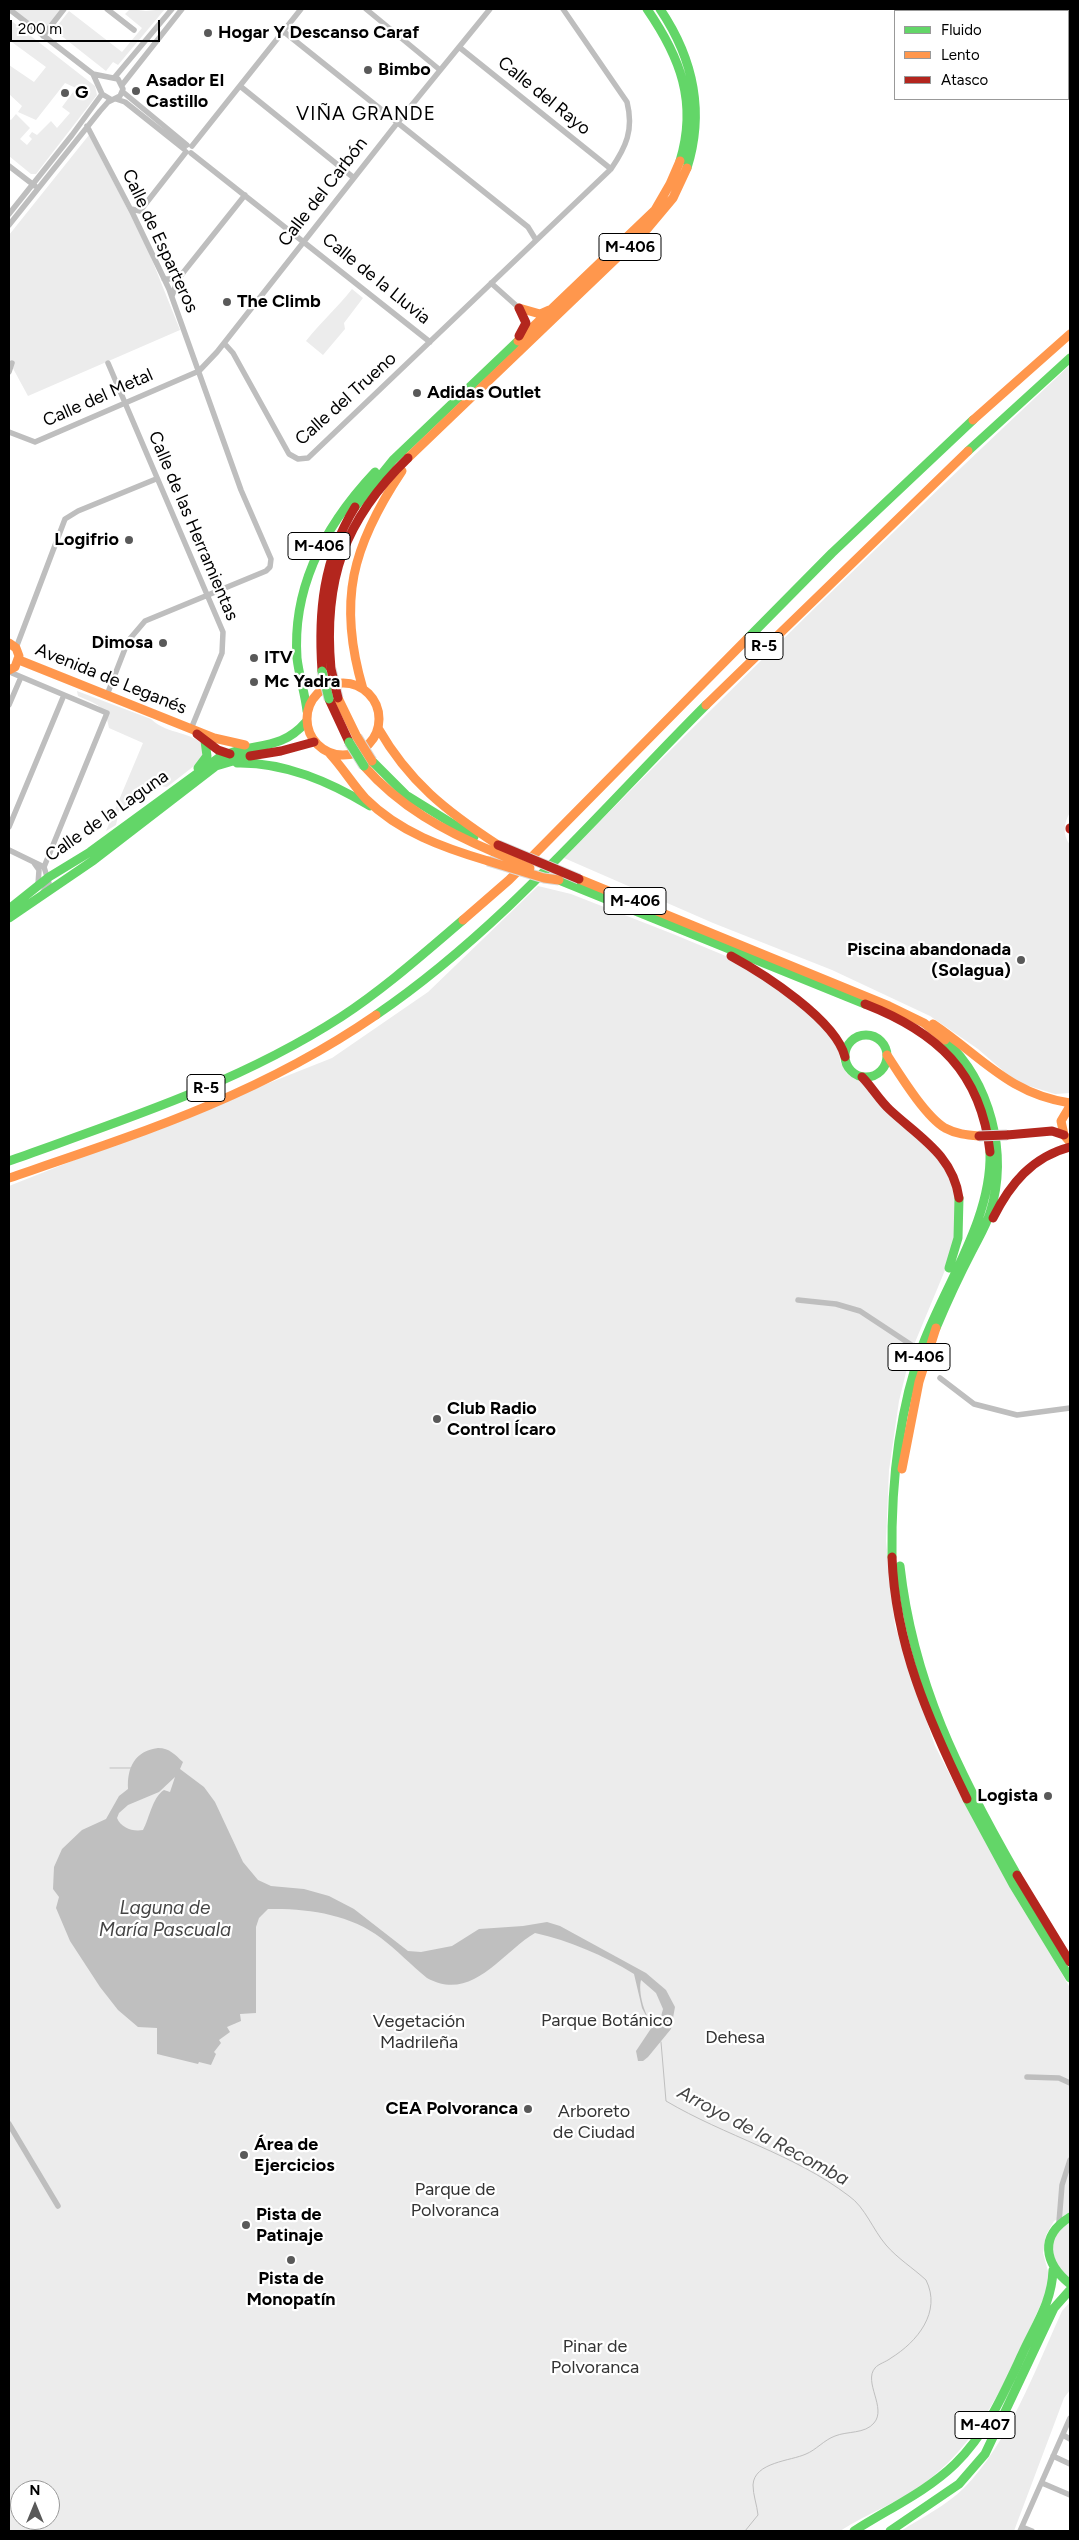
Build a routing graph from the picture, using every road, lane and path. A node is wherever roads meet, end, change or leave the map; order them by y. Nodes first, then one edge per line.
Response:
1 (9, 9) edge
2 (64, 9) edge
3 (107, 9) edge
4 (119, 9) edge
5 (172, 9) edge
6 (182, 9) edge
7 (301, 9) edge
8 (366, 9) edge
9 (479, 9) edge
10 (563, 9) edge
11 (647, 9) edge
12 (660, 9) edge
13 (488, 11) edge
14 (114, 14) junction
15 (134, 30) dead end
16 (283, 31) junction
17 (43, 36) junction
18 (459, 47) junction
19 (440, 70) junction
20 (93, 74) junction
21 (107, 78) junction
22 (114, 78) junction
23 (240, 86) junction
24 (100, 87) junction
25 (122, 88) junction
26 (102, 94) junction
27 (114, 99) junction
28 (398, 122) junction
29 (88, 126) junction
30 (188, 149) junction
31 (9, 166) edge
32 (611, 169) junction
33 (354, 178) junction
34 (35, 187) junction
35 (245, 195) junction
36 (132, 211) junction
37 (140, 211) junction
38 (9, 214) edge
39 (138, 222) junction
40 (9, 225) edge
41 (528, 227) junction
42 (545, 231) junction
43 (304, 240) junction
44 (536, 240) junction
45 (178, 278) junction
46 (164, 279) junction
47 (491, 283) junction
48 (172, 296) junction
49 (519, 308) junction
50 (552, 309) junction
51 (1070, 334) edge
52 (430, 342) junction
53 (224, 343) junction
54 (510, 350) junction
55 (1070, 358) edge
56 (12, 362) dead end
57 (108, 363) dead end
58 (199, 371) junction
59 (9, 372) edge
60 (125, 403) junction
61 (432, 422) junction
62 (440, 429) junction
63 (9, 432) edge
64 (156, 479) junction
65 (207, 597) junction
66 (12, 646) edge
67 (18, 660) junction
68 (10, 670) edge
69 (326, 670) junction
70 (21, 677) junction
71 (362, 689) junction
72 (64, 695) junction
73 (107, 695) junction
74 (9, 705) edge
75 (307, 711) junction
76 (306, 722) junction
77 (378, 728) junction
78 (191, 729) junction
79 (203, 738) junction
80 (314, 742) junction
81 (273, 745) junction
82 (226, 754) junction
83 (268, 754) junction
84 (330, 754) junction
85 (201, 779) junction
86 (181, 784) junction
87 (388, 818) junction
88 (9, 827) edge
89 (496, 849) junction
90 (9, 850) edge
91 (31, 860) junction
92 (44, 868) junction
93 (49, 877) junction
94 (559, 880) junction
95 (578, 883) junction
96 (38, 885) junction
97 (34, 901) junction
98 (9, 909) edge
99 (642, 914) junction
100 (9, 918) edge
101 (690, 924) junction
102 (388, 984) junction
103 (349, 1004) dead end
104 (887, 1055) junction
105 (845, 1057) junction
106 (878, 1074) junction
107 (862, 1077) junction
108 (905, 1079) junction
109 (1070, 1104) edge
110 (1063, 1115) junction
111 (1036, 1132) junction
112 (1067, 1138) edge
113 (1070, 1147) edge
114 (9, 1160) edge
115 (9, 1178) edge
116 (959, 1280) junction
117 (798, 1300) dead end
118 (916, 1348) junction
119 (940, 1378) dead end
120 (1070, 1408) edge
121 (900, 1431) junction
122 (1070, 1962) edge
123 (1070, 1978) edge
124 (1027, 2077) dead end
125 (1070, 2083) edge
126 (9, 2124) edge
127 (1070, 2162) edge
128 (1060, 2197) junction
129 (58, 2206) dead end
130 (1070, 2215) edge
131 (1058, 2224) junction
132 (1053, 2270) junction
133 (1070, 2284) edge
134 (1070, 2290) edge
135 (1070, 2418) edge
136 (1063, 2435) junction
137 (1070, 2439) edge
138 (1053, 2456) junction
139 (1070, 2464) edge
140 (1042, 2483) junction
141 (1070, 2496) edge
142 (1021, 2529) edge
143 (854, 2531) edge
144 (890, 2531) edge
145 (1032, 2531) edge

1 - 17 street
2 - 17 street
3 - 14 street
4 - 14 street
5 - 22 street
6 - 25 street
7 - 16 street
8 - 19 street
9 - 13 street
10 - 32 street, Calle del Trueno
11 - 50 main road, M-406
12 - 62 main road, M-406
13 - 18 street, Calle del Carbón
14 - 15 street
16 - 23 street
16 - 28 street
17 - 20 street
18 - 19 street, Calle del Carbón
18 - 32 street, Calle del Rayo
19 - 28 street, Calle del Carbón
20 - 21 street
20 - 24 street
21 - 22 street
21 - 24 street
22 - 25 street
23 - 30 street
23 - 33 street
24 - 26 street
25 - 27 street
25 - 30 street
26 - 27 street
26 - 34 street
27 - 29 street
27 - 30 street
28 - 33 street, Calle del Carbón
28 - 41 street
29 - 34 street
29 - 36 street, Calle de Esparteros
30 - 35 street, Calle de la Lluvia
30 - 37 street
31 - 34 street
32 - 42 street, Calle del Trueno
33 - 43 street, Calle del Carbón
34 - 38 street
34 - 40 street
35 - 43 street, Calle de la Lluvia
35 - 45 street
36 - 37 street
36 - 39 street, Calle de Esparteros
37 - 39 street
39 - 46 street, Calle de Esparteros
41 - 42 street
41 - 44 street
42 - 44 street, Calle del Trueno
43 - 52 street, Calle de la Lluvia
43 - 53 street, Calle del Carbón
44 - 47 street, Calle del Trueno
45 - 46 street
45 - 48 street
46 - 48 street, Calle de Esparteros
47 - 49 street
47 - 52 street, Calle del Trueno
48 - 58 street, Calle de Esparteros
49 - 50 main road
49 - 54 main road
50 - 54 main road, M-406
51 - 102 main road, R-5
52 - 53 street, Calle del Trueno
53 - 58 street, Calle del Carbón
54 - 61 main road, M-406
55 - 115 main road, R-5
56 - 59 street
57 - 60 street, Calle de las Herramientas
58 - 60 street, Calle del Metal
58 - 65 street, Calle de Esparteros
60 - 63 street, Calle del Metal
60 - 64 street, Calle de las Herramientas
61 - 69 main road, M-406
61 - 75 main road, M-406
62 - 69 main road, M-406
62 - 71 main road, M-406
64 - 65 street, Calle de las Herramientas
64 - 66 street
65 - 73 street
65 - 78 street, Calle de las Herramientas
66 - 67 main road
67 - 68 main road
67 - 73 main road, Avenida de Leganés
68 - 70 street, Avenida de Leganés
69 - 89 main road, M-406, bridge
70 - 72 street, Avenida de Leganés
70 - 74 street
71 - 75 main road
71 - 77 main road
72 - 88 street
72 - 92 street, Avenida de Leganés
73 - 78 main road, Avenida de Leganés
75 - 76 main road
76 - 80 main road
76 - 81 main road
77 - 84 main road
77 - 89 main road, M-406
78 - 79 main road, Avenida de Leganés
78 - 81 main road, Avenida de Leganés
79 - 82 main road, Avenida de Leganés
79 - 86 main road
80 - 83 main road
80 - 84 main road
81 - 82 main road
82 - 83 main road
82 - 86 main road, Calle de la Laguna
83 - 85 main road
84 - 87 main road, M-406
85 - 87 main road
85 - 97 main road, Calle de la Laguna
86 - 93 main road, Calle de la Laguna
87 - 94 main road, M-406, bridge
89 - 94 main road, M-406, bridge
89 - 95 main road, M-406, bridge
90 - 91 street
91 - 92 street
91 - 96 street
92 - 93 street
93 - 96 main road, Calle de la Laguna
93 - 97 street
94 - 95 main road, M-406
95 - 99 main road, M-406
95 - 101 main road, M-406
96 - 98 main road, Calle de la Laguna
97 - 100 main road, Calle de la Laguna
99 - 105 main road
99 - 121 main road, M-406
101 - 109 main road
101 - 116 main road, M-406
102 - 103 main road
102 - 114 main road, R-5
104 - 105 main road
104 - 106 main road
104 - 108 main road
105 - 107 main road
106 - 107 main road
106 - 108 main road
107 - 118 main road, M-406
108 - 111 main road, bridge
109 - 110 main road
110 - 111 main road
110 - 112 main road
111 - 112 main road
113 - 116 main road, M-406
116 - 122 main road, M-406
117 - 118 street
118 - 121 main road, M-406
119 - 120 street
121 - 123 main road, M-406
124 - 125 street
126 - 129 street
127 - 128 street
128 - 130 street
128 - 131 street
130 - 131 main road
131 - 132 main road, M-407
132 - 133 main road
132 - 143 main road, M-407
134 - 144 main road, M-407
135 - 136 street
136 - 137 street
136 - 138 street
138 - 139 street
138 - 140 street
140 - 141 street
140 - 142 street
142 - 145 street

